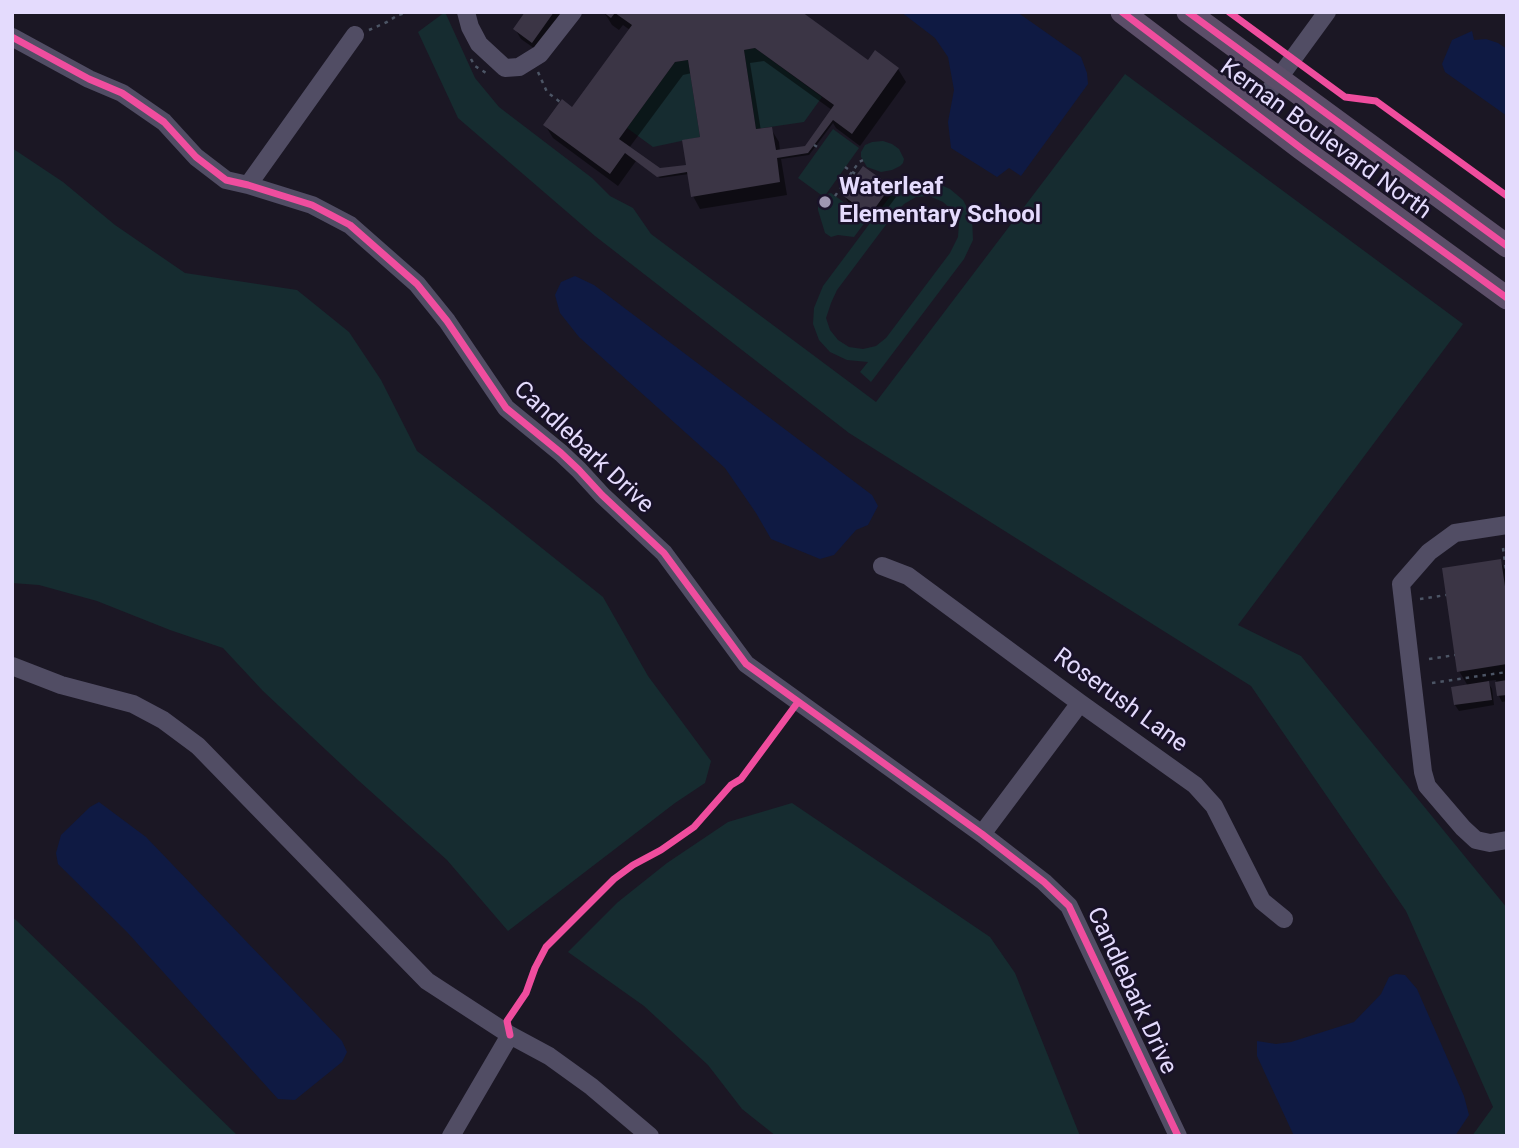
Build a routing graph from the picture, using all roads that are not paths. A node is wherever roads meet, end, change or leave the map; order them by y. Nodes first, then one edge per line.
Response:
1 (573, 12) edge
2 (1122, 12) edge
3 (1188, 12) edge
4 (1327, 12) edge
5 (471, 17) edge
6 (355, 35) road end
7 (12, 37) edge
8 (1279, 78) junction
9 (1254, 112) junction
10 (248, 185) junction
11 (1507, 246) edge
12 (1507, 298) edge
13 (1507, 525) edge
14 (882, 566) dead end
15 (12, 666) edge
16 (1080, 703) junction
17 (982, 834) junction
18 (1507, 840) edge
19 (1284, 919) dead end
20 (510, 1035) junction
21 (450, 1136) edge
22 (650, 1136) edge
23 (1178, 1136) edge

1 - 5 street
2 - 9 main road, Kernan Boulevard North
3 - 8 main road, Kernan Boulevard North
4 - 8 street
6 - 10 street
7 - 10 street, Candlebark Drive
8 - 9 street
8 - 11 main road, Kernan Boulevard North
9 - 12 main road, Kernan Boulevard North
10 - 17 street, Candlebark Drive
13 - 18 street
14 - 16 street, Roserush Lane
15 - 20 street
16 - 17 street
16 - 19 street, Roserush Lane
17 - 23 street, Candlebark Drive
20 - 21 street
20 - 22 street

